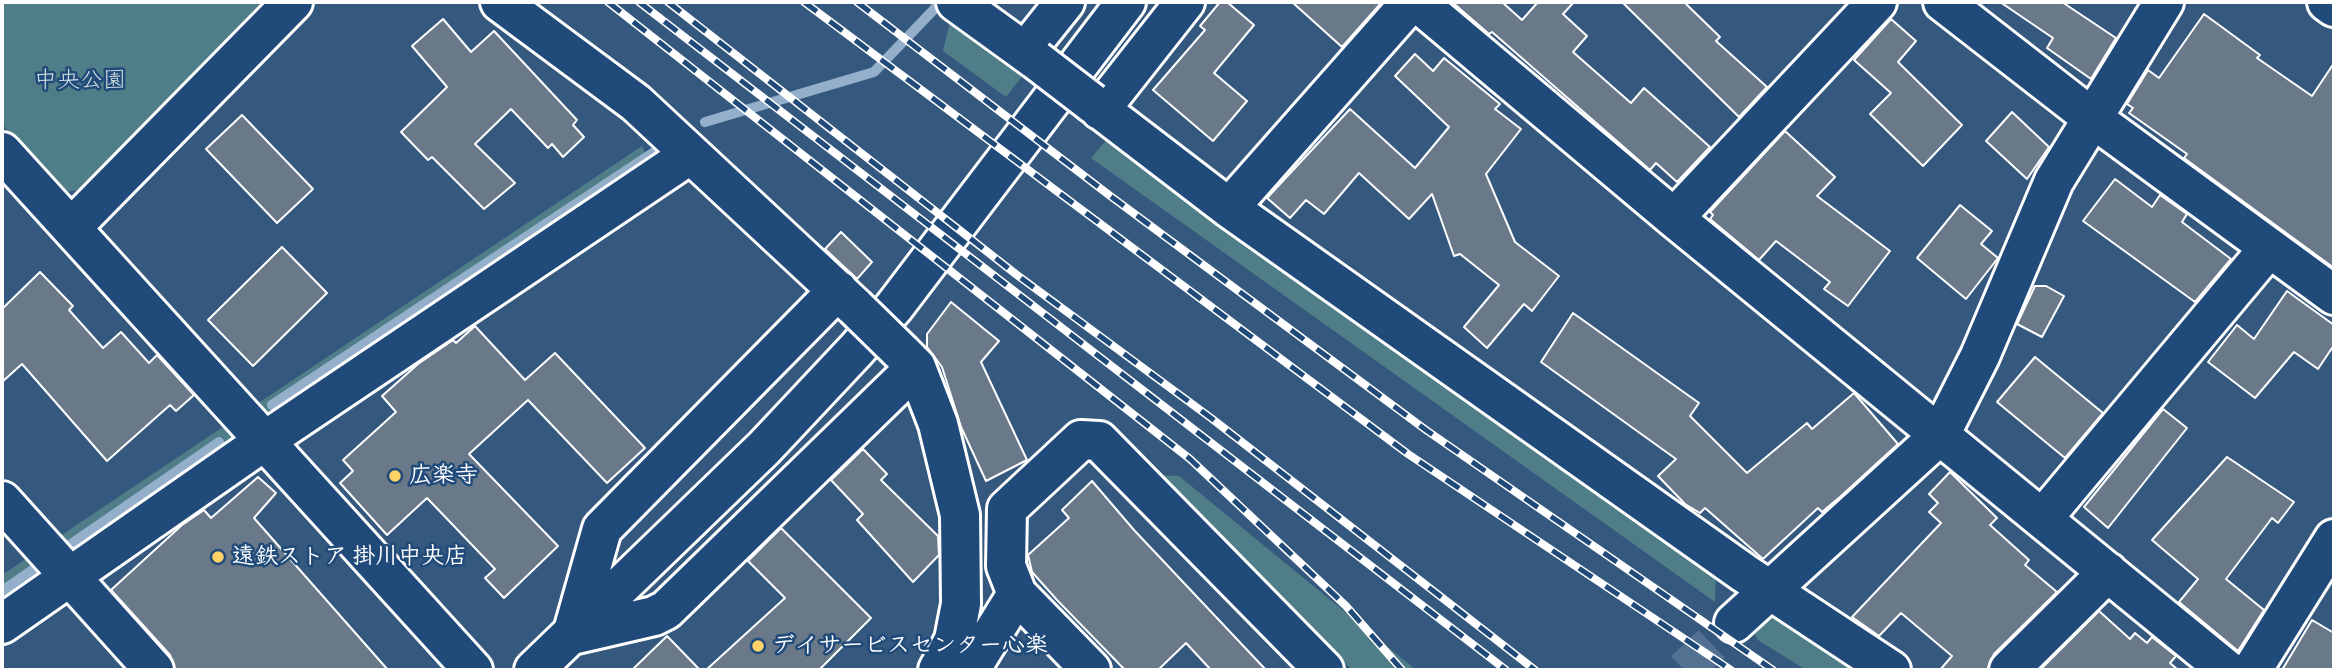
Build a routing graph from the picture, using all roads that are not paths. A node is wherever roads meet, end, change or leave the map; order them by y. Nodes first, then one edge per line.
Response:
1 (293, 2) edge
2 (500, 2) edge
3 (956, 2) edge
4 (1065, 2) edge
5 (1126, 2) edge
6 (1185, 2) edge
7 (1411, 2) edge
8 (1417, 2) edge
9 (1877, 2) edge
10 (1943, 2) edge
11 (2164, 2) edge
12 (2327, 2) edge
13 (2334, 7) edge
14 (1031, 56) junction
15 (1096, 106) junction
16 (2091, 117) junction
17 (681, 145) junction
18 (2, 152) edge
19 (1229, 208) junction
20 (1674, 218) junction
21 (72, 227) junction
22 (2269, 248) junction
23 (2334, 295) edge
24 (847, 298) junction
25 (909, 360) junction
26 (1940, 435) junction
27 (263, 442) junction
28 (2, 501) edge
29 (2043, 518) junction
30 (2333, 543) edge
31 (2108, 572) junction
32 (70, 579) junction
33 (1769, 590) junction
34 (1017, 594) junction
35 (1734, 622) tunnel mouth
36 (2, 624) edge
37 (572, 635) junction
38 (154, 670) edge
39 (473, 670) edge
40 (534, 670) edge
41 (939, 670) edge
42 (970, 670) edge
43 (1091, 670) edge
44 (1324, 670) edge
45 (1891, 670) edge
46 (2009, 670) edge
47 (2227, 670) edge
48 (2252, 670) edge

1 - 21 street
2 - 17 street
3 - 14 street
4 - 14 street
5 - 37 street
6 - 15 street
7 - 19 street
8 - 20 street
9 - 20 street
10 - 16 street
11 - 16 street
12 - 13 street
14 - 15 street, bridge
15 - 19 street
16 - 22 street
16 - 26 street
17 - 24 street
17 - 27 street
18 - 21 street
19 - 33 street
20 - 26 street
21 - 27 street
22 - 23 street
22 - 29 street
24 - 25 street, bridge
24 - 37 street
25 - 37 street
25 - 41 street
26 - 29 street
26 - 33 street
27 - 32 street
27 - 39 street
28 - 32 street
29 - 31 street
30 - 48 street
31 - 46 street
31 - 47 street
32 - 36 street
32 - 38 street
33 - 35 street
33 - 45 street
34 - 42 street
34 - 43 street
34 - 44 street
37 - 40 street

